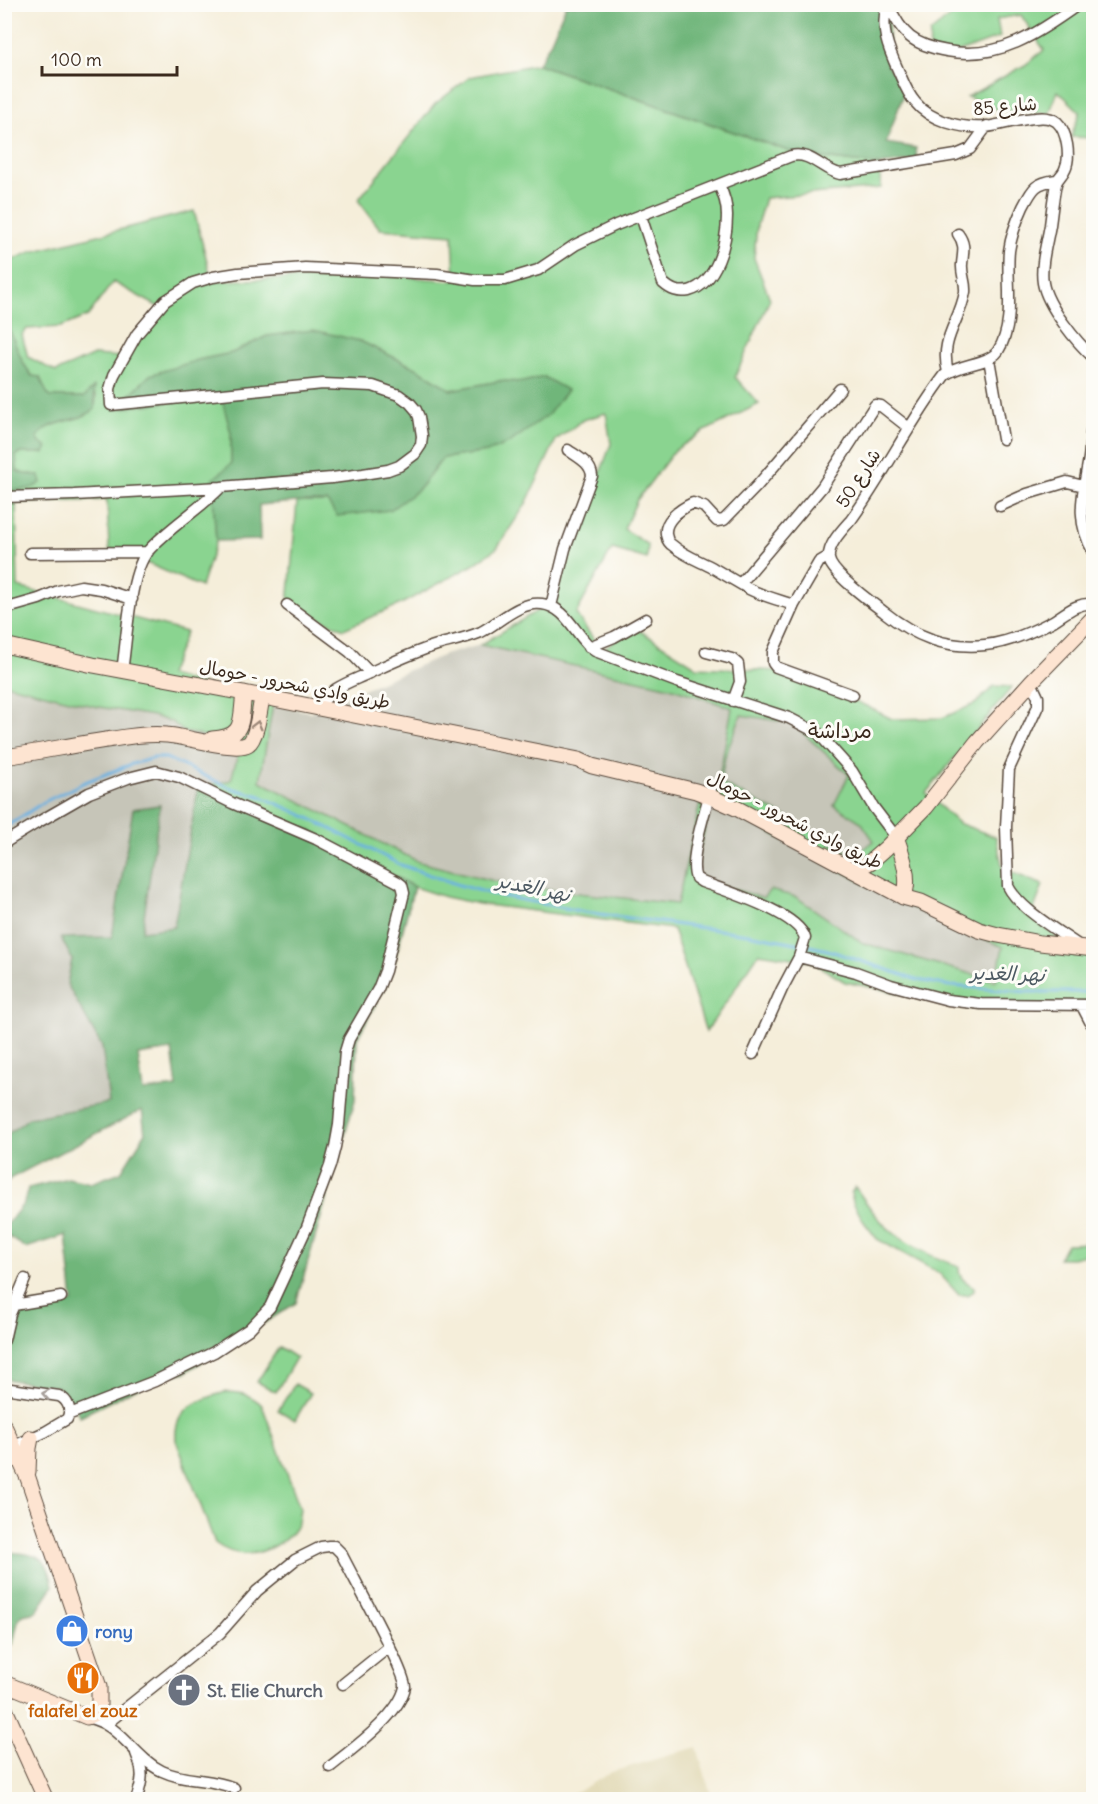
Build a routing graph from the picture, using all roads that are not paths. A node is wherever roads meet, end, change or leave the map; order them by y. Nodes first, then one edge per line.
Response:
1 (888, 4) edge
2 (1079, 4) edge
3 (987, 126) junction
4 (1056, 180) junction
5 (719, 185) junction
6 (641, 216) junction
7 (958, 234) dead end
8 (1094, 358) edge
9 (989, 359) junction
10 (948, 372) junction
11 (840, 389) dead end
12 (1094, 407) edge
13 (909, 428) junction
14 (1092, 431) edge
15 (1003, 439) dead end
16 (568, 450) dead end
17 (1084, 486) junction
18 (220, 487) junction
19 (4, 497) edge
20 (1000, 506) dead end
21 (1090, 537) edge
22 (148, 552) junction
23 (30, 553) dead end
24 (1094, 553) edge
25 (829, 556) junction
26 (741, 583) junction
27 (132, 599) junction
28 (1094, 604) edge
29 (287, 605) dead end
30 (794, 605) junction
31 (551, 606) junction
32 (1075, 607) junction
33 (4, 609) edge
34 (646, 619) dead end
35 (1090, 620) edge
36 (4, 645) edge
37 (589, 647) junction
38 (706, 652) dead end
39 (122, 671) junction
40 (370, 673) junction
41 (1030, 682) junction
42 (244, 693) junction
43 (853, 695) dead end
44 (262, 697) junction
45 (734, 701) junction
46 (317, 708) junction
47 (201, 740) junction
48 (4, 757) edge
49 (710, 793) junction
50 (896, 837) junction
51 (4, 843) edge
52 (835, 857) junction
53 (861, 867) junction
54 (905, 894) junction
55 (1088, 949) edge
56 (800, 955) junction
57 (1088, 1005) edge
58 (1094, 1029) edge
59 (753, 1054) dead end
60 (25, 1279) dead end
61 (61, 1297) dead end
62 (14, 1305) junction
63 (4, 1340) edge
64 (4, 1388) edge
65 (69, 1414) junction
66 (8, 1438) edge
67 (32, 1438) junction
68 (28, 1478) junction
69 (389, 1647) junction
70 (4, 1683) edge
71 (342, 1684) dead end
72 (4, 1707) edge
73 (87, 1717) junction
74 (106, 1724) junction
75 (136, 1752) junction
76 (330, 1767) dead end
77 (234, 1788) dead end
78 (46, 1800) edge
79 (136, 1800) edge

1 - 2 street
1 - 3 street, شارع 85
3 - 4 street, شارع 85
3 - 5 street
4 - 8 street, شارع 85
4 - 9 street
5 - 6 street
5 - 6 street
6 - 18 street
7 - 10 street
9 - 10 street
9 - 15 street
10 - 13 street, شارع 50
11 - 26 street
12 - 14 street
13 - 25 street, شارع 50
13 - 26 street
14 - 17 street
16 - 31 street
17 - 20 street
17 - 21 street
18 - 19 street
18 - 22 street
21 - 24 street
22 - 23 street
22 - 27 street
25 - 30 street, شارع 50
25 - 32 street
26 - 30 street
27 - 33 street
27 - 39 street
28 - 32 street
29 - 40 street
30 - 43 street, شارع 50
31 - 37 street
31 - 40 street
32 - 35 street
34 - 37 street
35 - 41 main road
36 - 39 main road, طريق وادي شحرور - حومال
37 - 45 street
38 - 45 street
39 - 42 main road, طريق وادي شحرور - حومال
40 - 46 street
41 - 50 main road
41 - 55 street
42 - 44 main road, طريق وادي شحرور - حومال
42 - 47 main road
44 - 46 main road, طريق وادي شحرور - حومال
47 -> 44 main road
45 - 50 street
46 - 49 main road, طريق وادي شحرور - حومال
47 - 48 main road
49 - 52 main road, طريق وادي شحرور - حومال
49 - 56 street
50 - 53 main road
50 - 54 main road
51 - 65 street
52 - 53 main road, طريق وادي شحرور - حومال
52 - 54 main road, طريق وادي شحرور - حومال
53 - 54 main road, طريق وادي شحرور - حومال
54 - 55 main road, طريق وادي شحرور - حومال
56 - 57 street
56 - 59 street
57 - 58 street
60 - 62 street
61 - 62 street
62 - 63 street
65 -> 64 street
65 - 67 street
66 - 67 street
66 - 68 main road
67 - 68 main road
68 - 73 main road
69 - 71 street
69 - 74 street
69 - 76 street
70 - 73 main road
72 - 78 main road
73 - 74 street
74 - 75 street
75 - 77 street
75 - 79 street

